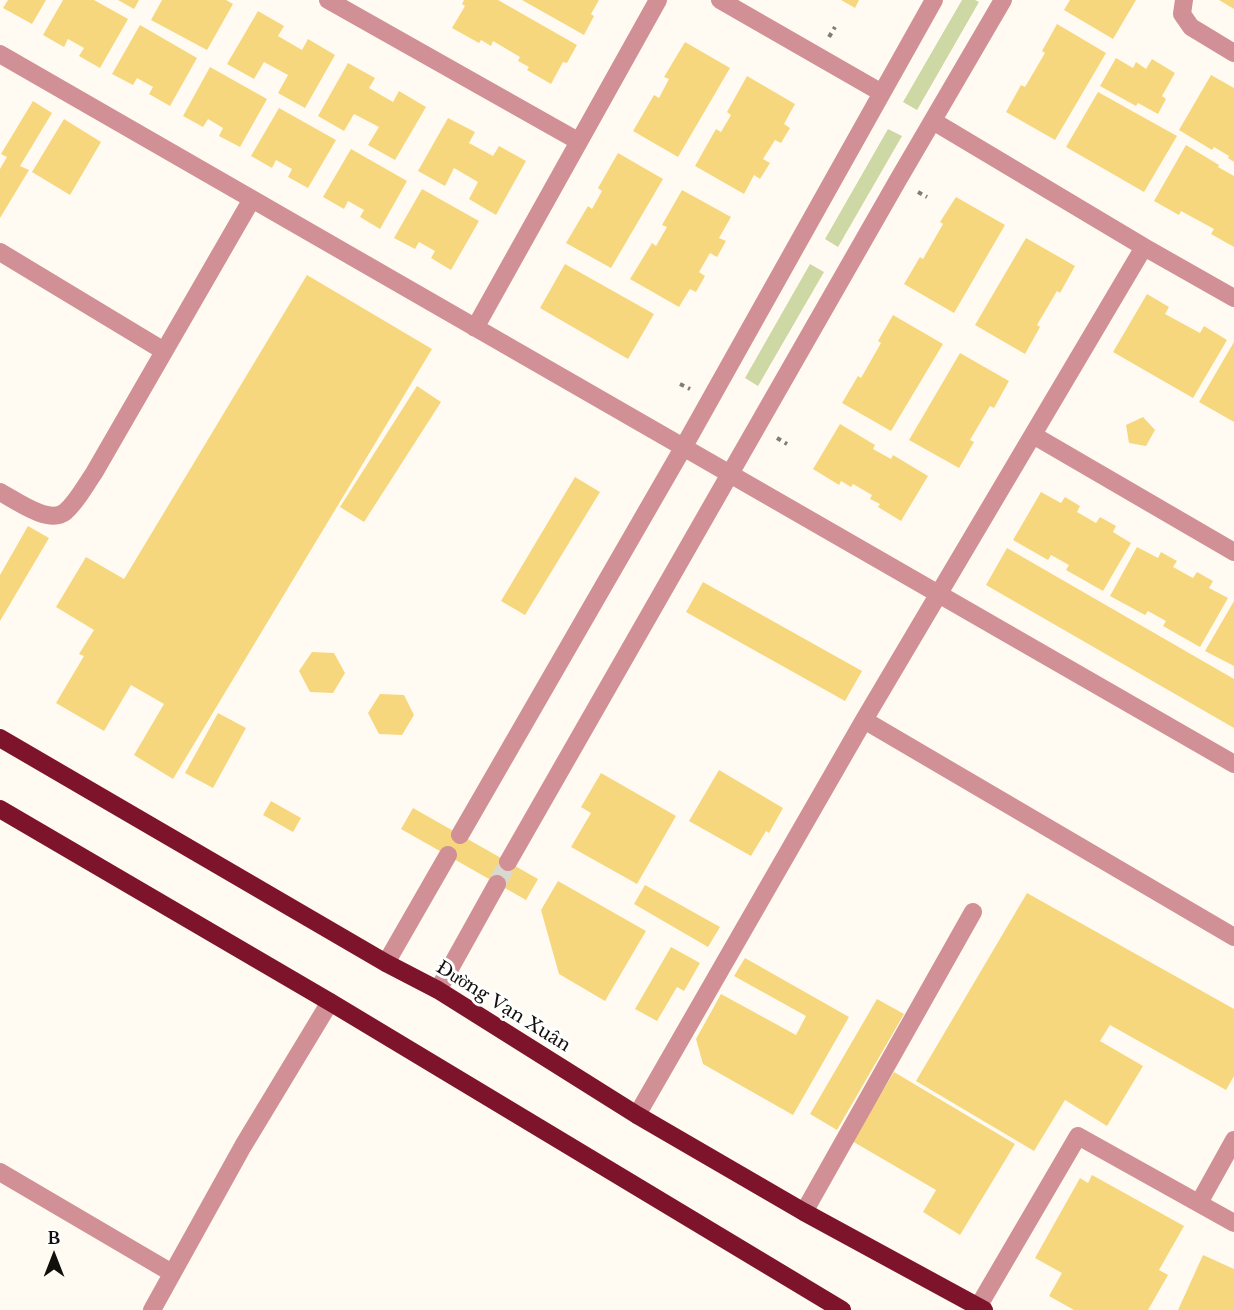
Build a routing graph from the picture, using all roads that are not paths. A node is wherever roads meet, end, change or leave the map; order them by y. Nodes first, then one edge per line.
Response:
1 (328, 0) edge
2 (658, 0) edge
3 (720, 0) edge
4 (934, 0) edge
5 (1003, 0) edge
6 (1184, 0) edge
7 (1234, 52) edge
8 (0, 54) edge
9 (882, 93) junction
10 (933, 122) junction
11 (578, 141) junction
12 (252, 199) junction
13 (1144, 247) junction
14 (0, 252) edge
15 (1234, 298) edge
16 (475, 328) junction
17 (164, 351) junction
18 (1033, 435) junction
19 (683, 448) junction
20 (730, 474) junction
21 (0, 492) edge
22 (1234, 552) edge
23 (940, 593) junction
24 (864, 720) junction
25 (0, 738) edge
26 (1234, 764) edge
27 (0, 809) edge
28 (460, 835) dead end
29 (448, 855) dead end
30 (508, 862) tunnel mouth
31 (496, 884) tunnel mouth
32 (973, 912) dead end
33 (1234, 937) edge
34 (386, 963) junction
35 (438, 990) junction
36 (330, 1002) junction
37 (637, 1115) junction
38 (1234, 1140) edge
39 (0, 1172) edge
40 (1199, 1203) junction
41 (804, 1212) junction
42 (1234, 1223) edge
43 (172, 1273) junction
44 (981, 1308) edge
45 (152, 1310) edge
46 (842, 1310) edge

1 - 11 street
2 - 11 street
3 - 9 street
4 - 9 street
5 - 10 street
6 - 7 street
8 - 12 street
9 - 19 street
10 - 13 street
10 - 20 street
11 - 16 street
12 - 16 street
12 - 17 street
13 - 15 street
13 - 18 street
14 - 17 street
16 - 19 street
17 - 21 street
18 - 22 street
18 - 23 street
19 - 20 street
19 - 28 street
20 - 23 street
20 - 30 street
23 - 24 street
23 - 26 street
24 - 33 street
24 - 37 street
25 - 34 highway, Đường Vạn Xuân
27 - 36 highway
29 - 34 street
31 - 35 street
32 - 41 street
34 - 35 highway, Đường Vạn Xuân
35 - 37 highway, Đường Vạn Xuân
36 - 43 street
36 - 46 highway
37 - 41 highway, Đường Vạn Xuân
38 - 40 street
39 - 43 street
40 - 42 street
40 - 44 street
41 - 44 highway, Đường Vạn Xuân
43 - 45 street

